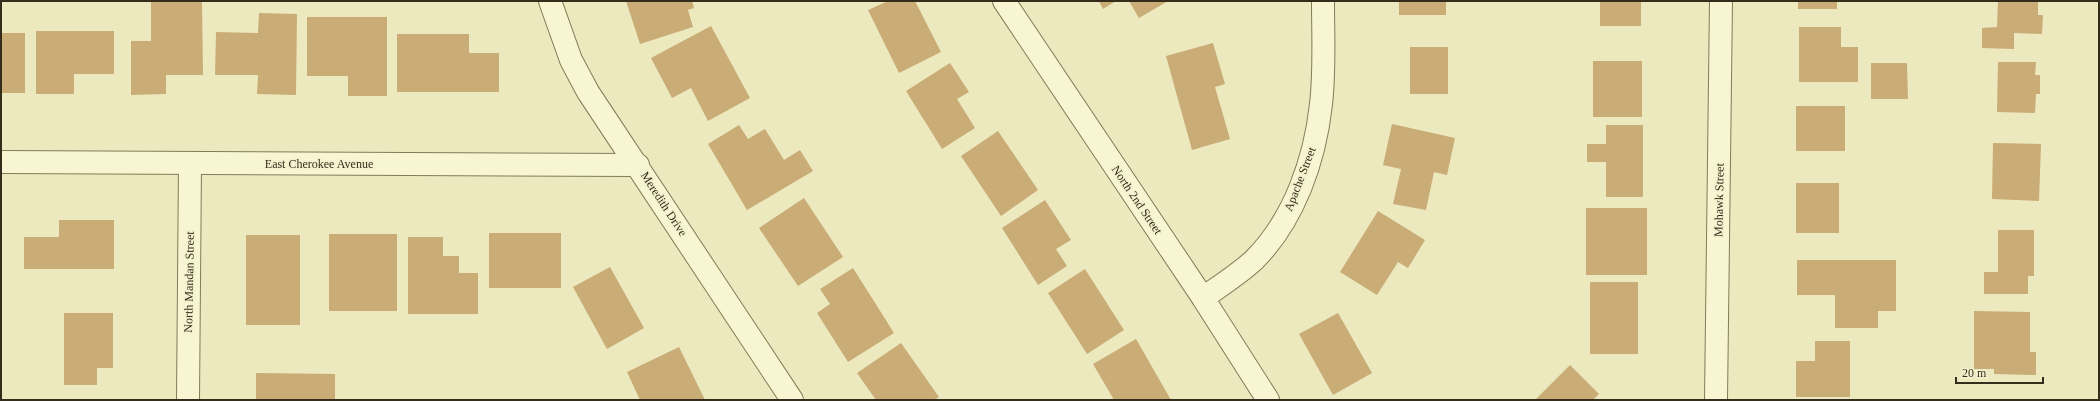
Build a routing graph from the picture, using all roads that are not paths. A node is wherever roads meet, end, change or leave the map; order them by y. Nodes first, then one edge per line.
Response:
1 (550, 1) edge
2 (1004, 1) edge
3 (1323, 1) edge
4 (1721, 1) edge
5 (1, 162) edge
6 (190, 163) junction
7 (638, 165) junction
8 (1203, 298) junction
9 (188, 400) edge
10 (792, 400) edge
11 (1268, 400) edge
12 (1716, 400) edge

1 - 7 street, Meredith Drive
2 - 8 street, North 2nd Street
3 - 8 street, Apache Street
4 - 12 street, Mohawk Street
5 - 6 street, East Cherokee Avenue
6 - 7 street, East Cherokee Avenue
6 - 9 street, North Mandan Street
7 - 10 street, Meredith Drive
8 - 11 street, North 2nd Street

